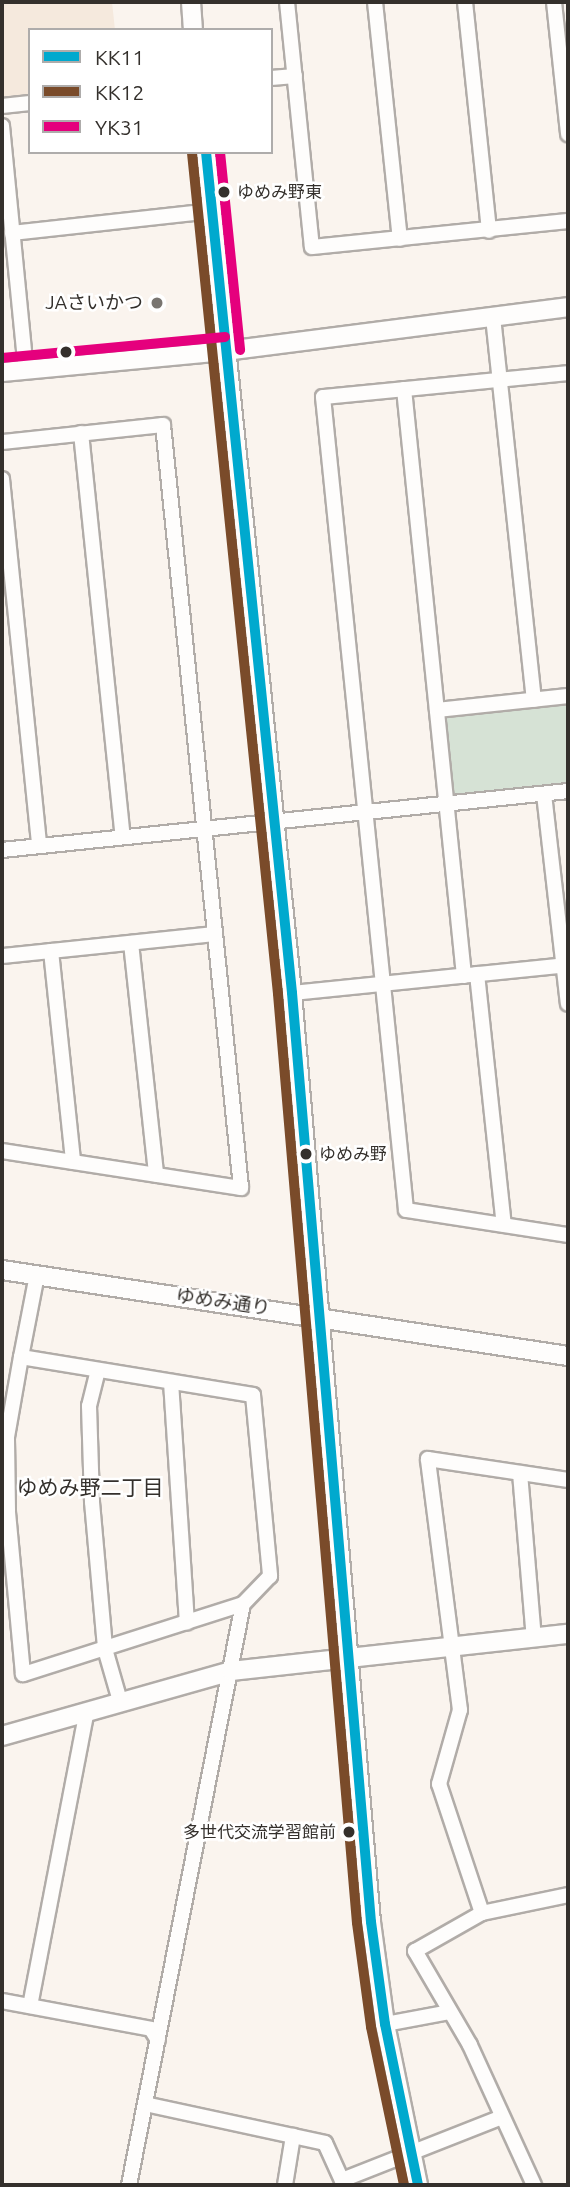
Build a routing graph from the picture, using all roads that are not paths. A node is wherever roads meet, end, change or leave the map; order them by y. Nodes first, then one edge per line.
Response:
1 (191, 2) edge
2 (287, 2) edge
3 (375, 2) edge
4 (465, 2) edge
5 (554, 2) edge
6 (193, 28) edge
7 (295, 76) junction
8 (273, 78) edge
9 (28, 103) edge
10 (2, 106) edge
11 (2, 126) edge
12 (568, 134) edge
13 (206, 154) edge
14 (212, 211) junction
15 (568, 221) edge
16 (489, 231) junction
17 (12, 233) junction
18 (400, 239) junction
19 (568, 307) edge
20 (493, 317) junction
21 (226, 351) junction
22 (26, 370) junction
23 (2, 372) edge
24 (568, 373) edge
25 (500, 380) junction
26 (404, 389) junction
27 (81, 433) junction
28 (2, 442) edge
29 (2, 479) edge
30 (568, 696) edge
31 (534, 701) junction
32 (437, 710) junction
33 (568, 791) edge
34 (544, 793) junction
35 (447, 804) junction
36 (366, 813) junction
37 (275, 822) junction
38 (204, 829) junction
39 (123, 838) junction
40 (39, 846) junction
41 (2, 850) edge
42 (215, 934) junction
43 (131, 943) junction
44 (51, 951) junction
45 (2, 956) edge
46 (566, 965) edge
47 (471, 975) junction
48 (383, 984) junction
49 (292, 993) junction
50 (568, 1004) edge
51 (2, 1151) edge
52 (73, 1162) junction
53 (156, 1175) junction
54 (504, 1225) junction
55 (568, 1235) edge
56 (2, 1270) edge
57 (37, 1275) junction
58 (319, 1317) junction
59 (568, 1356) edge
60 (21, 1357) junction
61 (98, 1370) junction
62 (171, 1382) junction
63 (4, 1437) edge
64 (520, 1473) junction
65 (568, 1480) edge
66 (243, 1604) junction
67 (187, 1622) junction
68 (568, 1634) edge
69 (534, 1638) junction
70 (451, 1646) junction
71 (104, 1649) junction
72 (346, 1657) junction
73 (231, 1671) junction
74 (120, 1701) junction
75 (87, 1712) junction
76 (2, 1736) edge
77 (568, 1895) edge
78 (482, 1913) junction
79 (2, 2001) edge
80 (30, 2006) junction
81 (449, 2012) junction
82 (385, 2024) junction
83 (158, 2040) junction
84 (145, 2104) junction
85 (502, 2117) junction
86 (293, 2136) junction
87 (411, 2155) junction
88 (343, 2183) edge
89 (129, 2185) edge
90 (285, 2185) edge
91 (418, 2185) edge
92 (534, 2185) edge

1 - 6 street
2 - 7 street
3 - 18 street
4 - 16 street
5 - 12 street
7 - 8 street
7 - 18 street
9 - 10 street
11 - 17 street
13 - 14 street
14 - 17 street
14 - 21 street
15 - 16 street
16 - 18 street
17 - 22 street
19 - 20 street
20 - 21 street
20 - 25 street
21 - 22 street
21 - 37 street
22 - 23 street
24 - 25 street
25 - 26 street
25 - 31 street
26 - 32 street
26 - 36 street
27 - 28 street
27 - 38 street
27 - 39 street
29 - 40 street
30 - 31 street
31 - 32 street
32 - 35 street
33 - 34 street
34 - 35 street
34 - 46 street
35 - 36 street
35 - 47 street
36 - 37 street
36 - 48 street
37 - 38 street
37 - 49 street
38 - 39 street
38 - 42 street
39 - 40 street
40 - 41 street
42 - 43 street
42 - 53 street
43 - 44 street
43 - 53 street
44 - 45 street
44 - 52 street
46 - 47 street
46 - 50 street
47 - 48 street
47 - 54 street
48 - 49 street
48 - 54 street
49 - 58 street
51 - 52 street
52 - 53 street
54 - 55 street
56 - 57 street, ゆめみ通り
57 - 58 street, ゆめみ通り
57 - 60 street
58 - 59 street, ゆめみ通り
58 - 72 street
60 - 61 street
60 - 63 street
61 - 62 street
61 - 71 street
62 - 66 street
62 - 67 street
63 - 71 street
64 - 65 street
64 - 69 street
64 - 70 street
66 - 67 street
66 - 73 street
67 - 71 street
68 - 69 street
69 - 70 street
70 - 72 street
70 - 78 street
71 - 74 street
72 - 73 street
72 - 82 street
73 - 74 street
73 - 83 street
74 - 75 street
75 - 76 street
75 - 80 street
77 - 78 street
78 - 81 street
79 - 80 street
80 - 83 street
81 - 82 street
81 - 85 street
82 - 87 street
83 - 84 street
84 - 86 street
84 - 89 street
85 - 87 street
85 - 92 street
86 - 88 street
86 - 90 street
87 - 88 street
87 - 91 street

